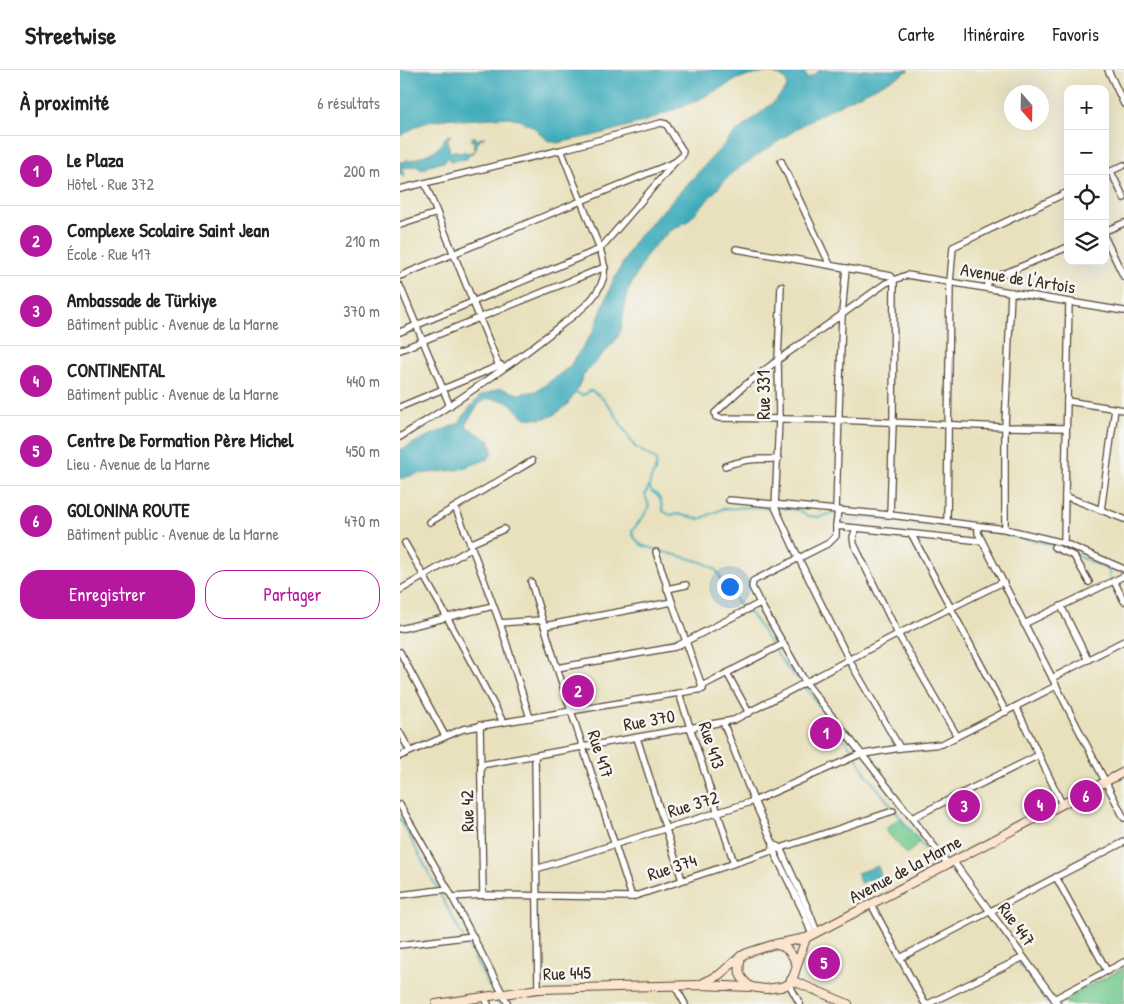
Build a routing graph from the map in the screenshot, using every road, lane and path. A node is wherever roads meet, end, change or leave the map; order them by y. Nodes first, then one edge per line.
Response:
1 (1108, 70) edge
2 (1124, 104) edge
3 (560, 150) junction
4 (675, 162) junction
5 (781, 162) dead end
6 (1124, 165) edge
7 (1109, 172) edge
8 (1109, 175) edge
9 (425, 183) junction
10 (400, 189) edge
11 (1064, 194) edge
12 (1124, 198) edge
13 (580, 201) junction
14 (437, 213) junction
15 (1124, 223) edge
16 (400, 225) edge
17 (1109, 229) edge
18 (1109, 246) edge
19 (736, 249) dead end
20 (1064, 249) edge
21 (600, 250) junction
22 (454, 254) junction
23 (830, 265) junction
24 (604, 267) junction
25 (846, 268) junction
26 (400, 276) edge
27 (1124, 278) edge
28 (894, 281) junction
29 (950, 282) junction
30 (400, 286) edge
31 (781, 286) dead end
32 (987, 288) junction
33 (1011, 292) junction
34 (473, 302) junction
35 (1069, 302) junction
36 (1124, 311) edge
37 (842, 314) junction
38 (480, 318) junction
39 (416, 325) junction
40 (400, 332) edge
41 (423, 341) junction
42 (400, 350) edge
43 (519, 358) junction
44 (778, 360) junction
45 (499, 366) junction
46 (443, 390) junction
47 (1067, 401) junction
48 (450, 406) junction
49 (400, 407) edge
50 (1115, 409) junction
51 (1124, 410) edge
52 (779, 419) junction
53 (839, 420) junction
54 (893, 422) junction
55 (948, 425) junction
56 (1005, 427) junction
57 (1066, 428) junction
58 (400, 437) edge
59 (778, 459) junction
60 (532, 460) dead end
61 (725, 466) dead end
62 (1065, 496) junction
63 (729, 500) dead end
64 (775, 506) junction
65 (455, 507) junction
66 (837, 510) junction
67 (1101, 510) junction
68 (890, 515) junction
69 (1124, 519) edge
70 (430, 522) dead end
71 (947, 522) junction
72 (836, 526) junction
73 (504, 528) dead end
74 (856, 528) junction
75 (978, 529) junction
76 (1005, 529) junction
77 (912, 535) junction
78 (982, 541) junction
79 (405, 542) dead end
80 (1064, 543) junction
81 (471, 546) junction
82 (1054, 547) dead end
83 (656, 552) dead end
84 (1076, 553) junction
85 (799, 559) junction
86 (1124, 569) edge
87 (424, 576) junction
88 (1124, 576) edge
89 (1114, 581) junction
90 (531, 582) dead end
91 (1003, 582) junction
92 (1089, 582) dead end
93 (686, 585) dead end
94 (668, 589) junction
95 (400, 590) edge
96 (1124, 601) edge
97 (672, 602) junction
98 (760, 603) junction
99 (493, 606) junction
100 (1061, 606) junction
101 (950, 609) junction
102 (447, 617) junction
103 (500, 623) junction
104 (543, 623) junction
105 (1024, 624) junction
106 (400, 629) edge
107 (898, 634) junction
108 (1124, 641) edge
109 (686, 642) junction
110 (783, 644) junction
111 (400, 652) edge
112 (849, 660) junction
113 (1088, 660) junction
114 (557, 668) junction
115 (727, 673) junction
116 (1052, 678) junction
117 (806, 683) junction
118 (702, 686) junction
119 (1056, 686) junction
120 (679, 693) junction
121 (1016, 707) junction
122 (571, 711) junction
123 (1006, 712) junction
124 (748, 713) junction
125 (530, 718) junction
126 (503, 722) junction
127 (723, 722) junction
128 (480, 725) junction
129 (690, 728) junction
130 (400, 733) edge
131 (445, 736) junction
132 (957, 736) junction
133 (637, 738) junction
134 (583, 747) junction
135 (900, 748) junction
136 (410, 751) junction
137 (858, 755) junction
138 (1039, 755) junction
139 (400, 756) edge
140 (535, 756) junction
141 (481, 766) junction
142 (1124, 772) edge
143 (1105, 781) junction
144 (754, 801) junction
145 (1062, 804) junction
146 (400, 805) edge
147 (893, 811) dead end
148 (718, 812) junction
149 (912, 818) junction
150 (1124, 818) edge
151 (666, 828) junction
152 (1124, 842) edge
153 (773, 843) junction
154 (615, 844) junction
155 (780, 848) junction
156 (773, 850) junction
157 (950, 862) junction
158 (734, 863) junction
159 (536, 869) junction
160 (1056, 877) junction
161 (682, 880) junction
162 (448, 889) junction
163 (400, 895) edge
164 (483, 895) junction
165 (452, 896) junction
166 (537, 896) junction
167 (632, 897) junction
168 (871, 904) junction
169 (990, 912) junction
170 (812, 935) junction
171 (472, 936) junction
172 (775, 944) junction
173 (400, 945) edge
174 (741, 956) junction
175 (900, 958) junction
176 (1022, 958) junction
177 (1124, 962) edge
178 (796, 965) junction
179 (1107, 971) junction
180 (790, 982) junction
181 (699, 985) junction
182 (675, 986) junction
183 (751, 987) junction
184 (538, 989) junction
185 (500, 994) junction
186 (486, 999) edge
187 (1056, 1001) edge
188 (436, 1004) edge
189 (508, 1004) edge
190 (685, 1004) edge
191 (800, 1004) edge
192 (848, 1004) edge
193 (927, 1004) edge

1 - 2 street
3 - 4 street
3 - 9 street
3 - 13 street
4 - 13 street
4 - 21 street
5 - 23 street
6 - 7 street
8 - 12 street
9 - 10 street
9 - 14 street
11 - 29 street
13 - 21 street
13 - 22 street
14 - 16 street
14 - 22 street
15 - 17 street
18 - 27 street
19 - 23 street
20 - 32 street
21 - 24 street
21 - 34 street
22 - 26 street
22 - 34 street
23 - 25 street
24 - 38 street
24 - 43 street
25 - 28 street
25 - 37 street
28 - 29 street, Avenue de l'Artois
28 - 37 street
28 - 54 street
29 - 32 street, Avenue de l'Artois
29 - 55 street
30 - 39 street
31 - 44 street, Rue 331
32 - 33 street, Avenue de l'Artois
33 - 35 street, Avenue de l'Artois
33 - 56 street
34 - 38 street
34 - 39 street
35 - 36 street, Avenue de l'Artois
35 - 47 street
37 - 44 street
37 - 53 street
38 - 41 street
38 - 45 street
39 - 40 street
39 - 41 street
41 - 42 street
41 - 46 street
43 - 45 street
43 - 48 street
44 - 52 street, Rue 331
44 - 52 street
45 - 46 street
46 - 48 street
46 - 49 street
47 - 50 street
47 - 57 street
48 - 58 street
50 - 51 street
50 - 67 street
52 - 53 street
52 - 59 street, Rue 331
53 - 54 street
53 - 66 street
54 - 55 street
54 - 68 street
55 - 56 street
55 - 71 street
56 - 57 street
56 - 76 street
57 - 62 street
59 - 61 street
59 - 64 street, Rue 331
60 - 65 street
62 - 67 street
62 - 80 street
63 - 64 street
64 - 66 street
64 - 85 street, Rue 331
65 - 70 street
65 - 81 street
66 - 68 street
66 - 72 street
67 - 69 street
68 - 71 street
71 - 75 street
72 - 74 street
72 - 85 street
73 - 81 street
74 - 77 street
74 - 107 street
75 - 76 street
75 - 78 street
76 - 80 street
77 - 78 street
77 - 101 street
78 - 91 street
79 - 87 street
80 - 84 street
81 - 87 street
81 - 99 street
82 - 84 street
83 - 94 street
84 - 86 street
84 - 92 street
85 - 98 street, Rue 447
85 - 112 street, Rue 331
87 - 95 street
87 - 102 street
88 - 89 street
89 - 96 street
89 - 100 street
90 - 104 street, Rue 417
91 - 101 street, Rue 370
91 - 105 street
93 - 94 street
94 - 97 street
97 - 104 street
97 - 109 street
98 - 109 street
98 - 110 street, Rue 447
99 - 102 street
99 - 103 street
100 - 105 street
100 - 113 street
101 - 107 street, Rue 370
101 - 123 street
102 - 106 street
102 - 126 street
103 - 104 street
103 - 125 street
104 - 114 street, Rue 417
105 - 116 street
107 - 112 street, Rue 370
107 - 132 street
108 - 113 street
109 - 114 street
109 - 118 street
110 - 115 street
110 - 117 street, Rue 447
111 - 131 street
112 - 117 street, Rue 370
112 - 135 street, Rue 331
113 - 116 street
114 - 122 street, Rue 417
115 - 118 street
115 - 124 street
116 - 119 street
117 - 124 street, Rue 370
117 - 137 street, Rue 447
118 - 120 street
119 - 121 street, Rue 372
119 - 143 street
120 - 122 street
120 - 129 street, Rue 413
121 - 123 street, Rue 372
121 - 138 street
122 - 125 street
122 - 134 street, Rue 417
123 - 132 street, Rue 372
124 - 127 street, Rue 370
125 - 126 street
126 - 128 street
127 - 129 street, Rue 370
127 - 144 street
128 - 131 street
128 - 141 street, Rue 42
129 - 133 street, Rue 370
129 - 148 street, Rue 413
130 - 136 street
131 - 136 street
132 - 135 street, Rue 372
133 - 134 street, Rue 370
133 - 151 street
134 - 140 street, Rue 370
134 - 154 street, Rue 417
135 - 137 street, Rue 372
136 - 139 street
137 - 144 street, Rue 372
137 - 149 street, Rue 447
138 - 145 street
138 - 149 street
140 - 141 street, Rue 370
140 - 159 street
141 - 164 street, Rue 42
142 - 143 street, Avenue de la Marne
143 - 145 street, Avenue de la Marne
143 - 150 street
144 - 148 street, Rue 372
144 - 153 street
145 - 157 street, Avenue de la Marne
146 - 162 street
147 - 155 street, Rue 374
148 - 151 street, Rue 372
148 - 158 street, Rue 413
149 - 157 street, Rue 447
151 - 154 street, Rue 372
151 - 161 street
152 - 160 street
153 - 155 street
153 - 156 street
154 - 159 street, Rue 372
154 - 167 street, Rue 417
155 - 156 street, Rue 374
155 - 170 street
156 - 158 street, Rue 374
156 - 170 street
157 - 168 street, Avenue de la Marne
157 - 169 street, Rue 447
158 - 161 street, Rue 374
159 - 166 street
160 - 169 street
160 - 179 street
161 - 167 street, Rue 374
162 - 163 street
162 - 165 street
164 - 165 street, Rue 374
164 - 166 street, Rue 374
165 - 171 street
166 - 167 street, Rue 374
166 - 184 street
168 - 170 street, Avenue de la Marne
168 - 175 street
169 - 175 street
169 - 176 street, Rue 447
170 - 172 street, Avenue de la Marne
170 - 178 street
171 - 173 street
171 - 185 street
172 - 174 street
172 - 178 street
174 - 181 street
174 - 183 street
175 - 193 street
176 - 187 street, Rue 447
176 - 193 street
177 - 179 street
178 - 180 street
179 - 187 street
180 - 183 street
180 - 191 street
180 - 192 street
181 - 182 street, Rue 445
181 - 183 street, Rue 445
182 - 184 street, Rue 445
182 - 190 street
184 - 185 street, Rue 445
185 - 186 street, Rue 445
185 - 189 street
186 - 188 street, Rue 445

